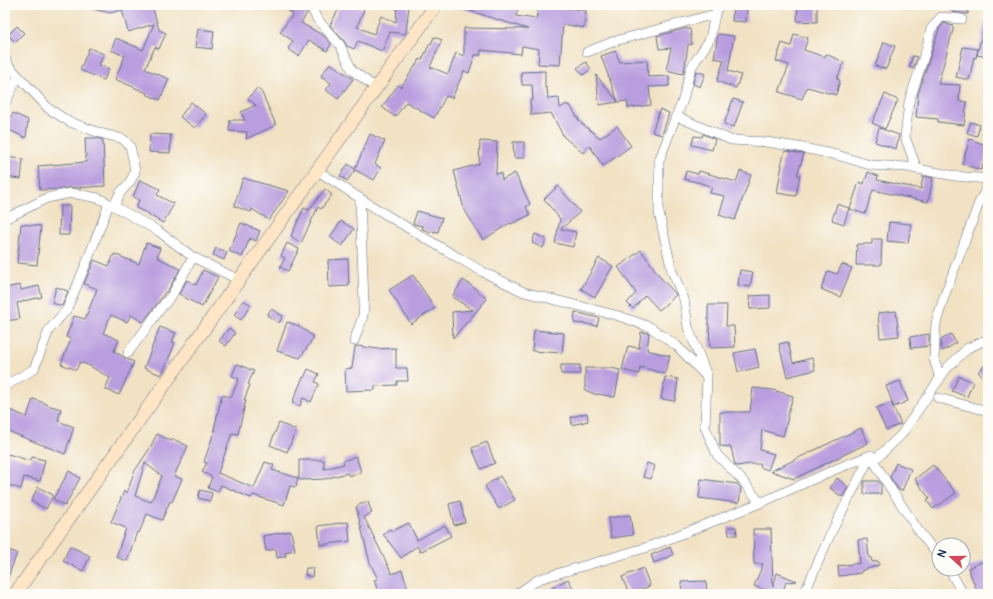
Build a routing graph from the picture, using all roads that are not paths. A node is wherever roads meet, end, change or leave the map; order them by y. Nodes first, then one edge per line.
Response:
1 (310, 5) edge
2 (436, 5) edge
3 (719, 5) edge
4 (716, 14) junction
5 (962, 19) dead end
6 (587, 52) dead end
7 (5, 58) edge
8 (18, 76) junction
9 (376, 88) junction
10 (5, 104) edge
11 (676, 116) junction
12 (917, 169) junction
13 (318, 170) junction
14 (988, 179) edge
15 (988, 185) edge
16 (360, 198) junction
17 (112, 205) junction
18 (5, 219) edge
19 (193, 257) junction
20 (240, 280) junction
21 (988, 339) edge
22 (354, 340) dead end
23 (128, 354) dead end
24 (707, 376) junction
25 (940, 379) junction
26 (5, 386) edge
27 (938, 398) dead end
28 (988, 411) edge
29 (872, 457) junction
30 (760, 503) junction
31 (931, 547) edge
32 (954, 577) edge
33 (15, 594) edge
34 (518, 594) edge
35 (804, 594) edge
36 (964, 594) edge

1 - 9 street
2 - 9 main road
3 - 4 street
4 - 6 street
4 - 11 street
5 - 12 street
7 - 8 street
8 - 10 street
8 - 17 street
9 - 13 main road
11 - 12 street
11 - 24 street
12 - 14 street
13 - 16 street
13 - 20 main road
15 - 25 street
16 - 22 street
16 - 24 street
17 - 18 street
17 - 19 street
17 - 26 street
19 - 20 street
19 - 23 street
20 - 33 main road
21 - 25 street
24 - 30 street
25 - 29 street
27 - 28 street
29 - 30 street
29 - 31 street
29 - 35 street
30 - 34 street
32 - 36 street

